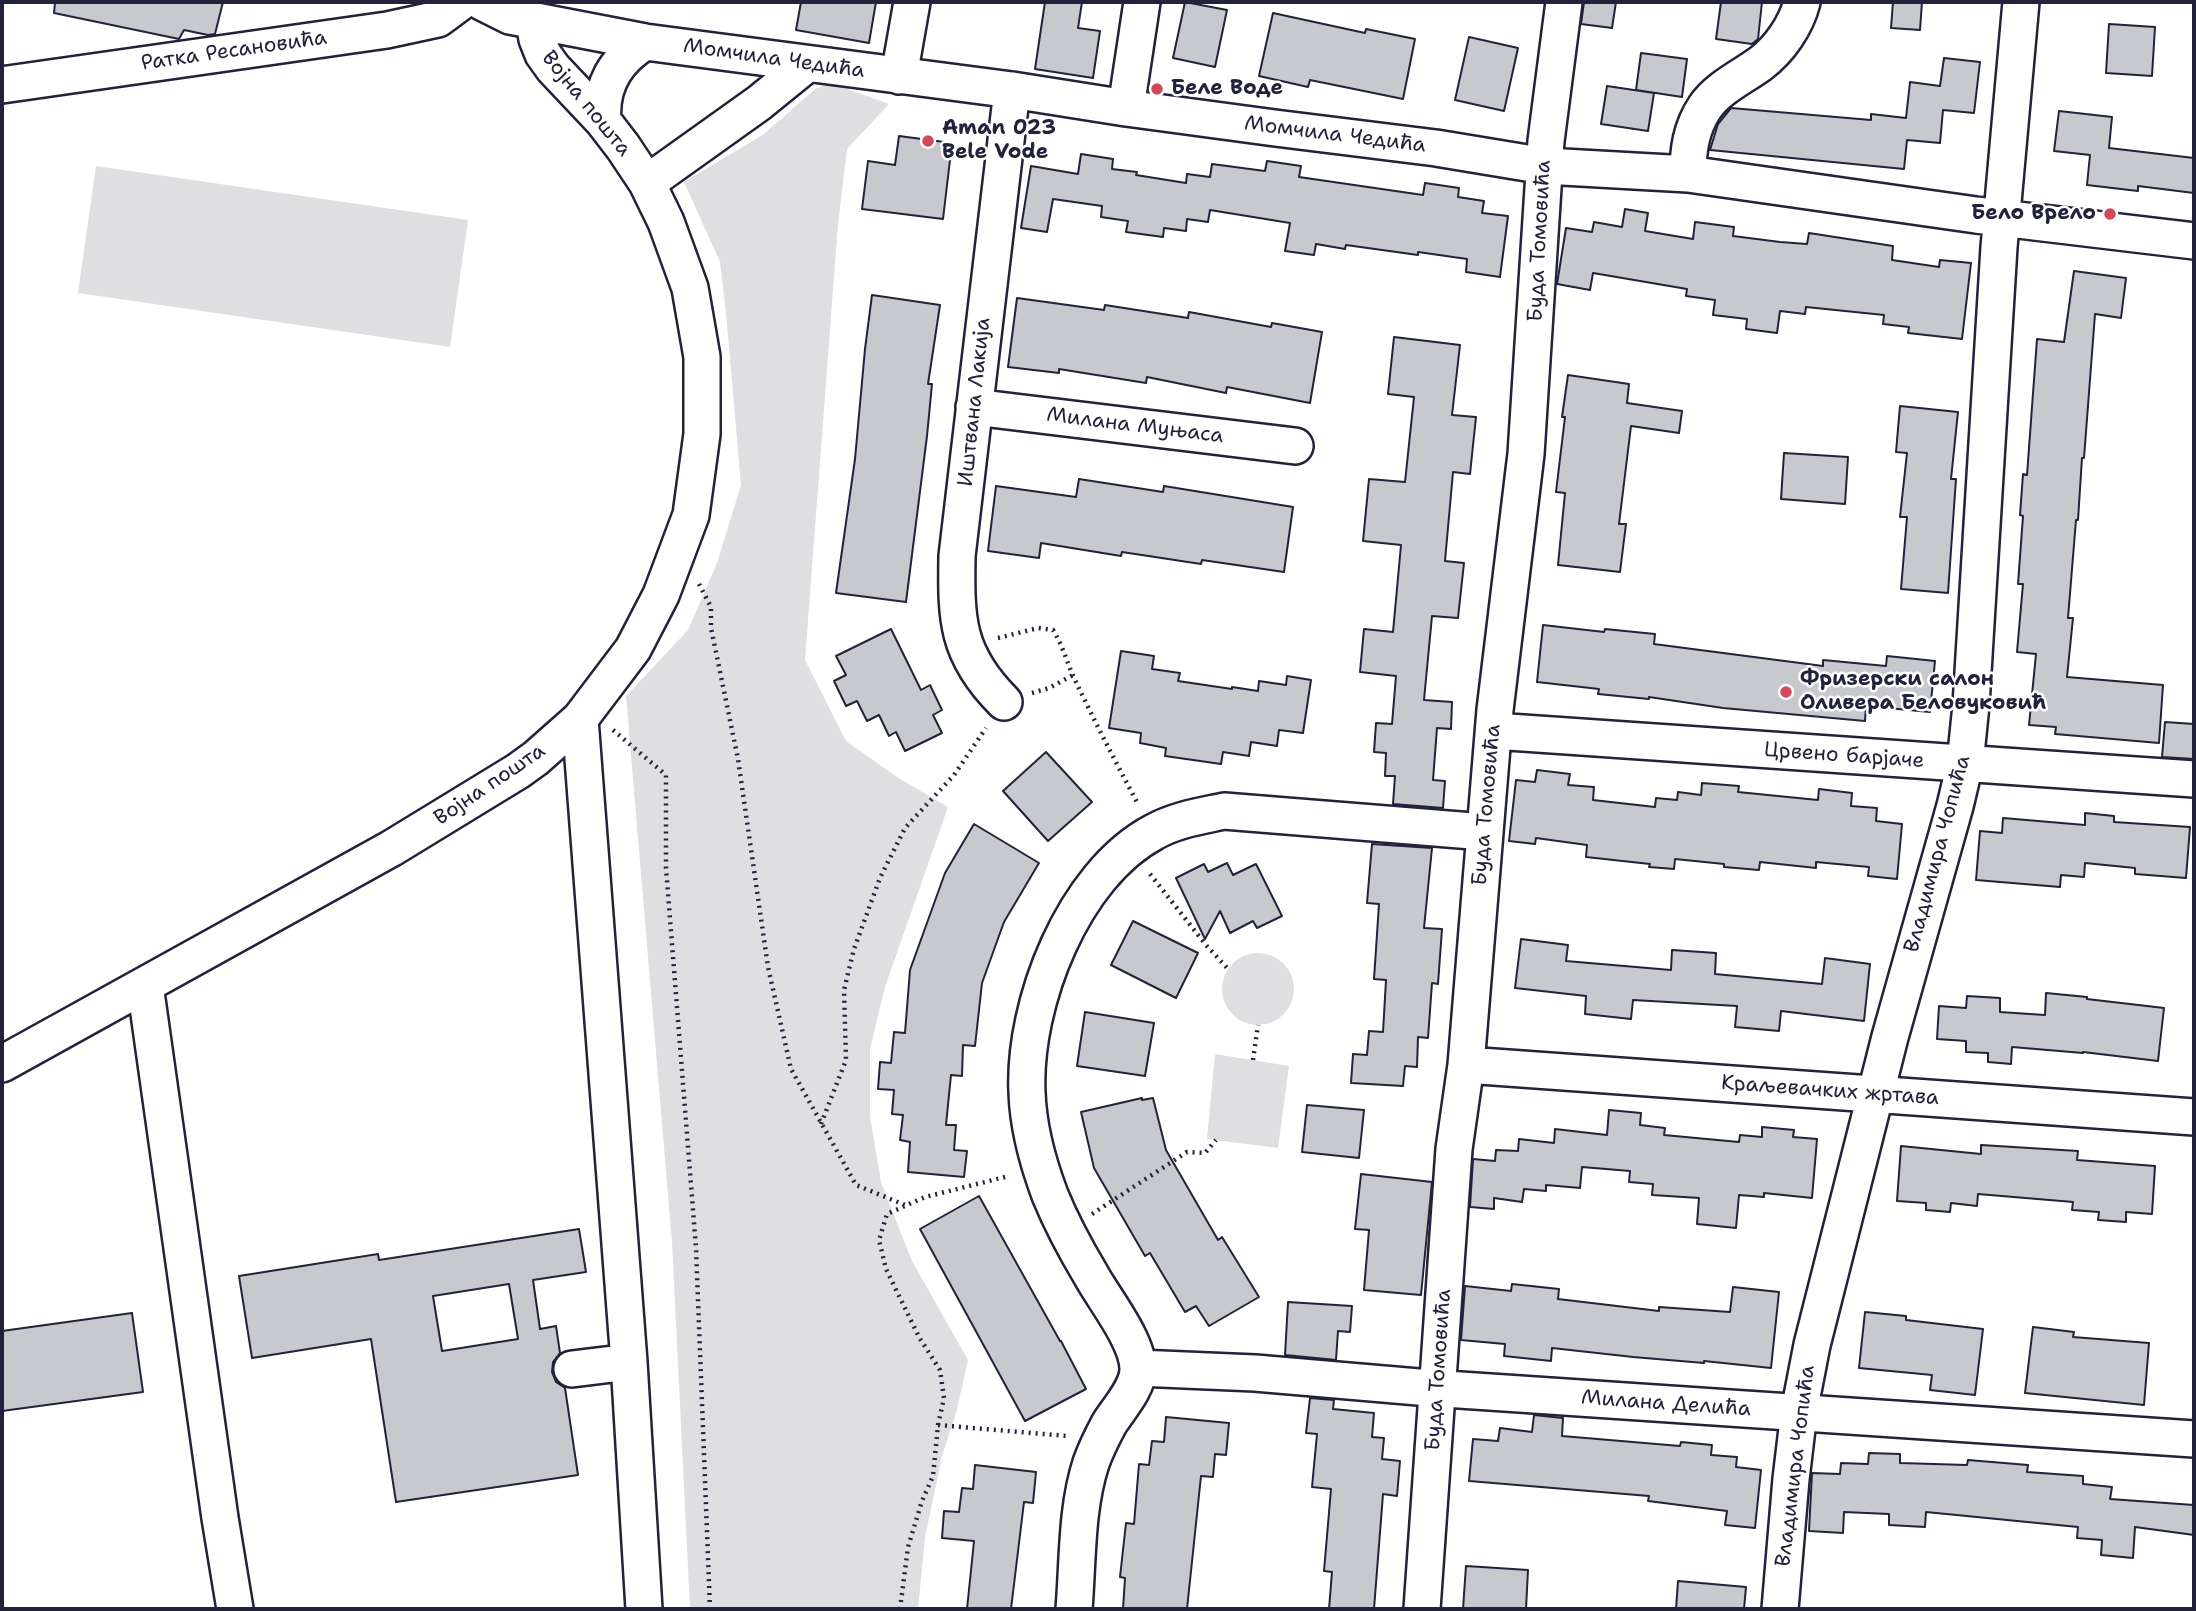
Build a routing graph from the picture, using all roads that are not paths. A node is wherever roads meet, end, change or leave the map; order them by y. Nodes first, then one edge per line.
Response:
1 (461, 2) edge
2 (482, 2) edge
3 (912, 2) edge
4 (1142, 2) edge
5 (1564, 2) edge
6 (1802, 2) edge
7 (2021, 2) edge
8 (534, 21) junction
9 (645, 41) junction
10 (807, 64) junction
11 (899, 76) junction
12 (2, 85) edge
13 (1012, 90) junction
14 (1126, 108) junction
15 (603, 121) junction
16 (1545, 166) junction
17 (1688, 174) junction
18 (647, 183) junction
19 (2003, 218) junction
20 (2194, 241) edge
21 (974, 407) junction
22 (1295, 446) dead end
23 (1004, 702) road end
24 (584, 714) junction
25 (1494, 731) junction
26 (1965, 764) junction
27 (2194, 779) edge
28 (1485, 832) junction
29 (145, 985) junction
30 (2, 1064) edge
31 (1466, 1065) junction
32 (1877, 1094) junction
33 (2194, 1117) edge
34 (629, 1362) junction
35 (1138, 1368) junction
36 (572, 1369) dead end
37 (1438, 1389) junction
38 (1799, 1412) junction
39 (2194, 1439) edge
40 (235, 1609) edge
41 (645, 1609) edge
42 (1074, 1609) edge
43 (1422, 1609) edge
44 (1780, 1609) edge

1 - 12 street, Ратка Ресановића
2 - 8 street, Момчила Чедића
3 - 11 street
4 - 14 street
5 - 16 street, Буда Томовића
6 - 17 street
7 - 19 street, Владимира Чопића
8 - 9 street, Момчила Чедића
8 - 15 street, Војна пошта
9 - 10 street, Момчила Чедића
9 - 15 street
10 - 11 street, Момчила Чедића
10 - 18 street
11 - 13 street, Момчила Чедића
13 - 14 street, Момчила Чедића
13 - 21 street, Иштвана Лакија
14 - 16 street, Момчила Чедића
15 - 18 street, Војна пошта
16 - 17 street, Момчила Чедића
16 - 25 street, Буда Томовића
17 - 19 street, Момчила Чедића
18 - 24 street, Војна пошта
19 - 20 street, Момчила Чедића
19 - 26 street, Владимира Чопића
21 - 22 street, Милана Муњаса
21 - 23 street, Иштвана Лакија
24 - 29 street, Војна пошта
24 - 34 street
25 - 26 street, Црвено барјаче
25 - 28 street, Буда Томовића
26 - 27 street, Црвено барјаче
26 - 32 street, Владимира Чопића
28 - 31 street, Буда Томовића
28 - 35 street
29 - 30 street, Војна пошта
29 - 40 street
31 - 32 street, Краљевачких жртава
31 - 37 street, Буда Томовића
32 - 33 street, Краљевачких жртава
32 - 38 street, Владимира Чопића
34 - 36 street
34 - 41 street
35 - 37 street, Милана Делића
35 - 42 street
37 - 38 street, Милана Делића
37 - 43 street, Буда Томовића
38 - 39 street, Милана Делића
38 - 44 street, Владимира Чопића

